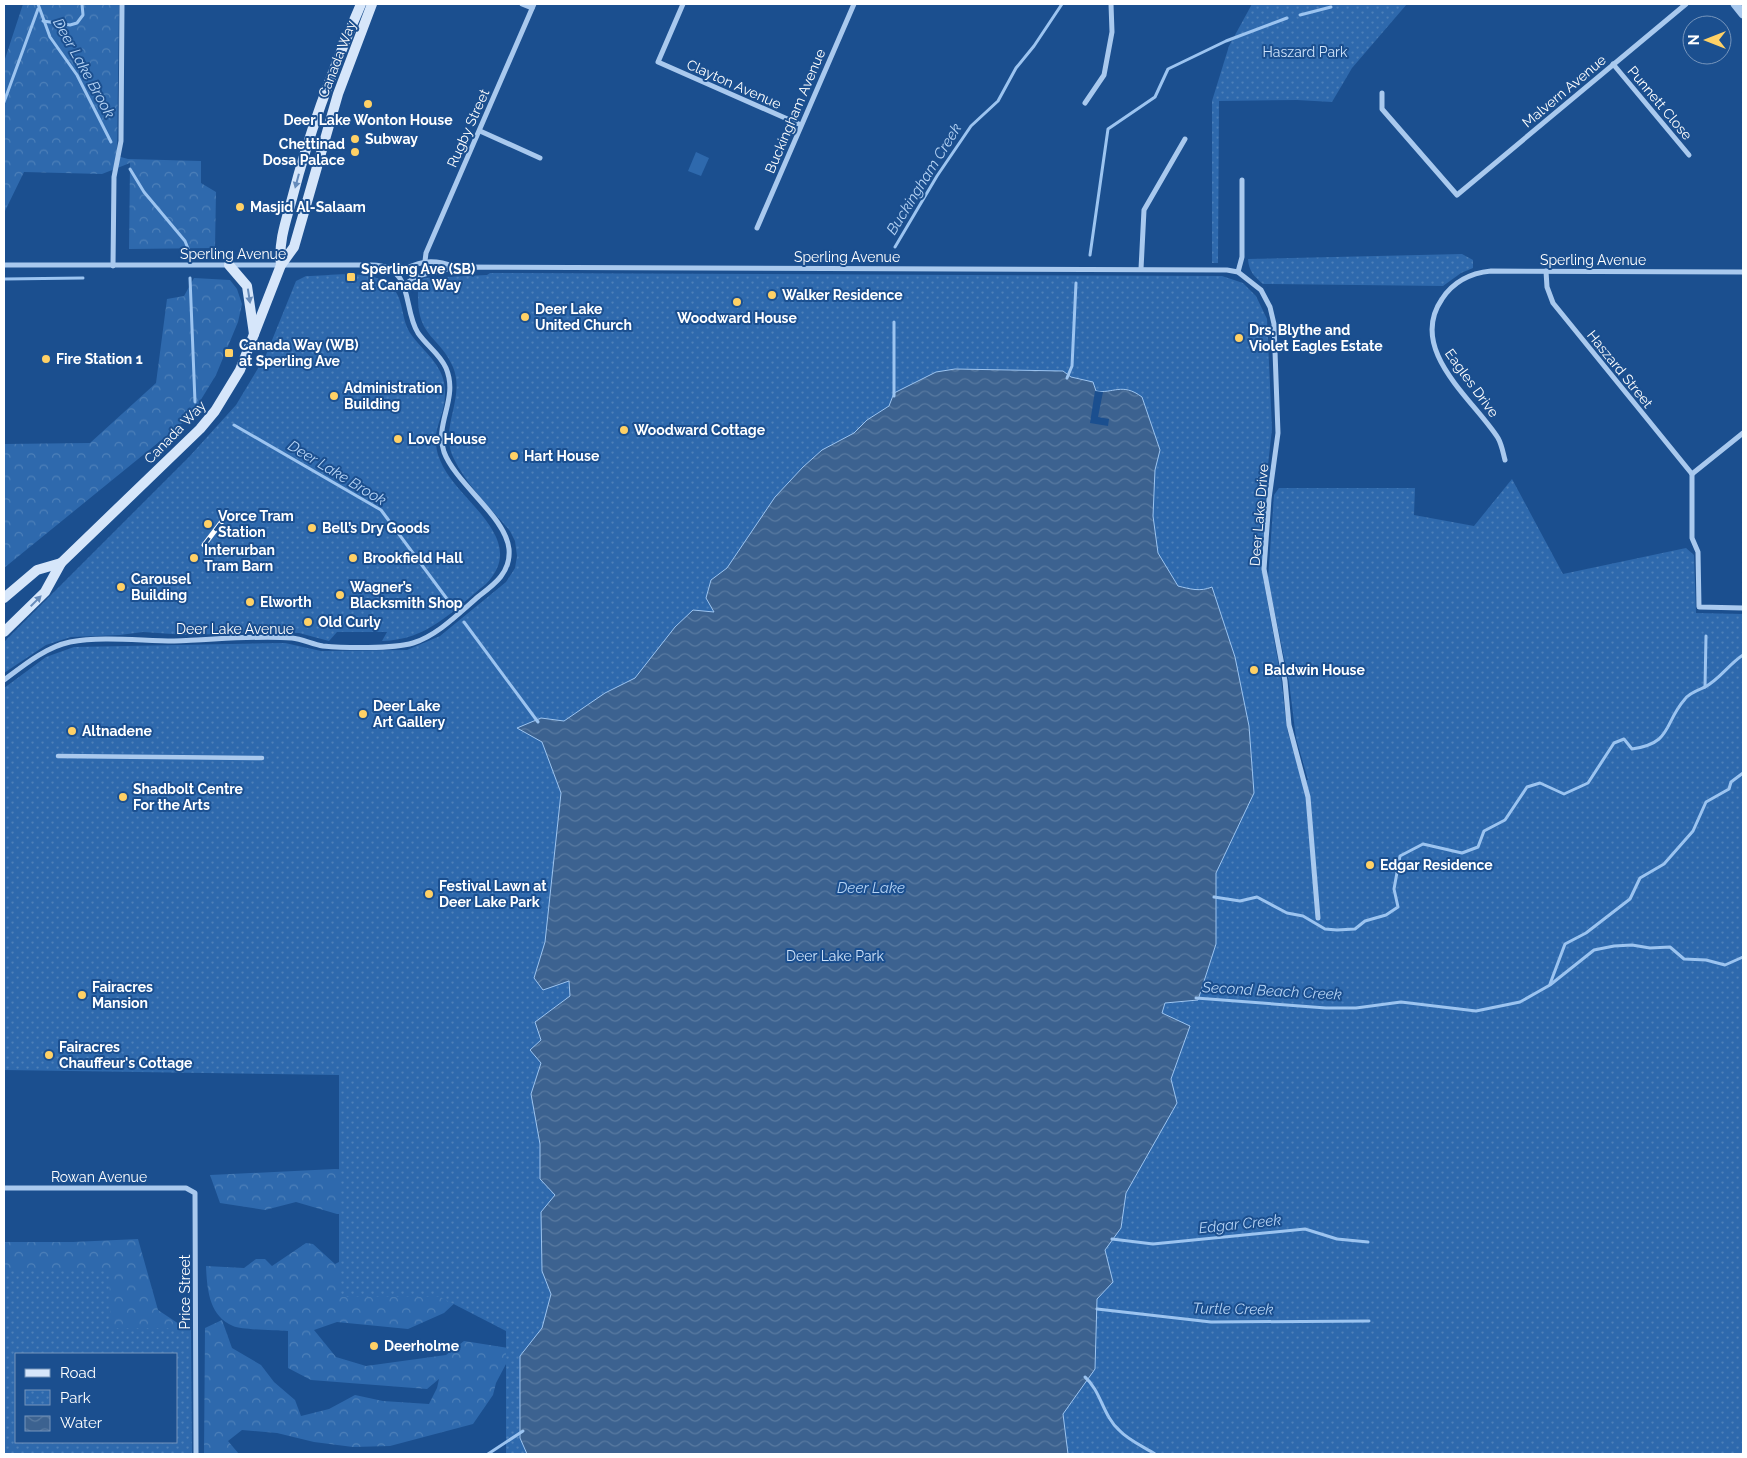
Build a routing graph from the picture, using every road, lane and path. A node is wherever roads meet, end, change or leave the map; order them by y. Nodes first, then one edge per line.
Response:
1 (122, 4) edge
2 (361, 4) edge
3 (372, 4) edge
4 (522, 4) edge
5 (684, 4) edge
6 (854, 4) edge
7 (1111, 4) edge
8 (1686, 4) edge
9 (1735, 4) edge
10 (533, 6) edge
11 (1743, 14) edge
12 (1613, 64) junction
13 (1382, 93) dead end
14 (1085, 103) dead end
15 (801, 125) junction
16 (480, 131) junction
17 (1185, 139) dead end
18 (1689, 155) dead end
19 (540, 158) dead end
20 (1242, 180) dead end
21 (757, 228) dead end
22 (425, 261) junction
23 (4, 265) edge
24 (229, 265) junction
25 (281, 265) junction
26 (113, 266) junction
27 (455, 267) junction
28 (1141, 269) junction
29 (1546, 271) junction
30 (1238, 272) junction
31 (1743, 272) edge
32 (397, 274) junction
33 (404, 285) junction
34 (1448, 291) joint
35 (254, 335) junction
36 (1743, 433) edge
37 (1505, 460) dead end
38 (1692, 474) junction
39 (61, 563) junction
40 (4, 598) edge
41 (1743, 608) edge
42 (4, 632) edge
43 (4, 680) edge
44 (58, 756) dead end
45 (262, 758) dead end
46 (1318, 918) dead end
47 (4, 1188) edge
48 (194, 1191) joint
49 (196, 1454) edge

1 - 26 street
2 -> 25 main road, Canada Way
3 - 25 main road, Canada Way
4 - 10 street
5 - 15 street, Clayton Avenue
6 - 15 street, Buckingham Avenue
7 - 14 street
8 - 12 street, Malvern Avenue
9 - 11 street
10 - 16 street, Rugby Street
12 - 13 street, Malvern Avenue
12 - 18 street, Punnett Close
15 - 21 street, Buckingham Avenue
16 - 19 street
16 - 22 street, Rugby Street
17 - 28 street
20 - 30 street
22 - 27 street, Sperling Avenue
22 - 32 street
23 - 26 street, Sperling Avenue
24 - 25 street, Sperling Avenue
24 - 26 street, Sperling Avenue
24 -> 35 main road
25 - 32 street, Sperling Avenue
25 - 35 main road, Canada Way
27 - 28 street, Sperling Avenue
27 - 33 street, Sperling Avenue
28 - 30 street, Sperling Avenue
29 - 31 street, Sperling Avenue
29 - 34 street, Sperling Avenue
29 - 38 street, Haszard Street
30 - 46 street, Deer Lake Drive
32 - 33 street, Deer Lake Avenue
33 - 43 street, Deer Lake Avenue
34 - 37 street, Eagles Drive
35 - 39 main road, Canada Way
36 - 38 street
38 - 41 street
39 - 40 main road, Canada Way
42 -> 39 main road, Canada Way
44 - 45 street
47 - 48 street, Rowan Avenue
48 - 49 street, Price Street

